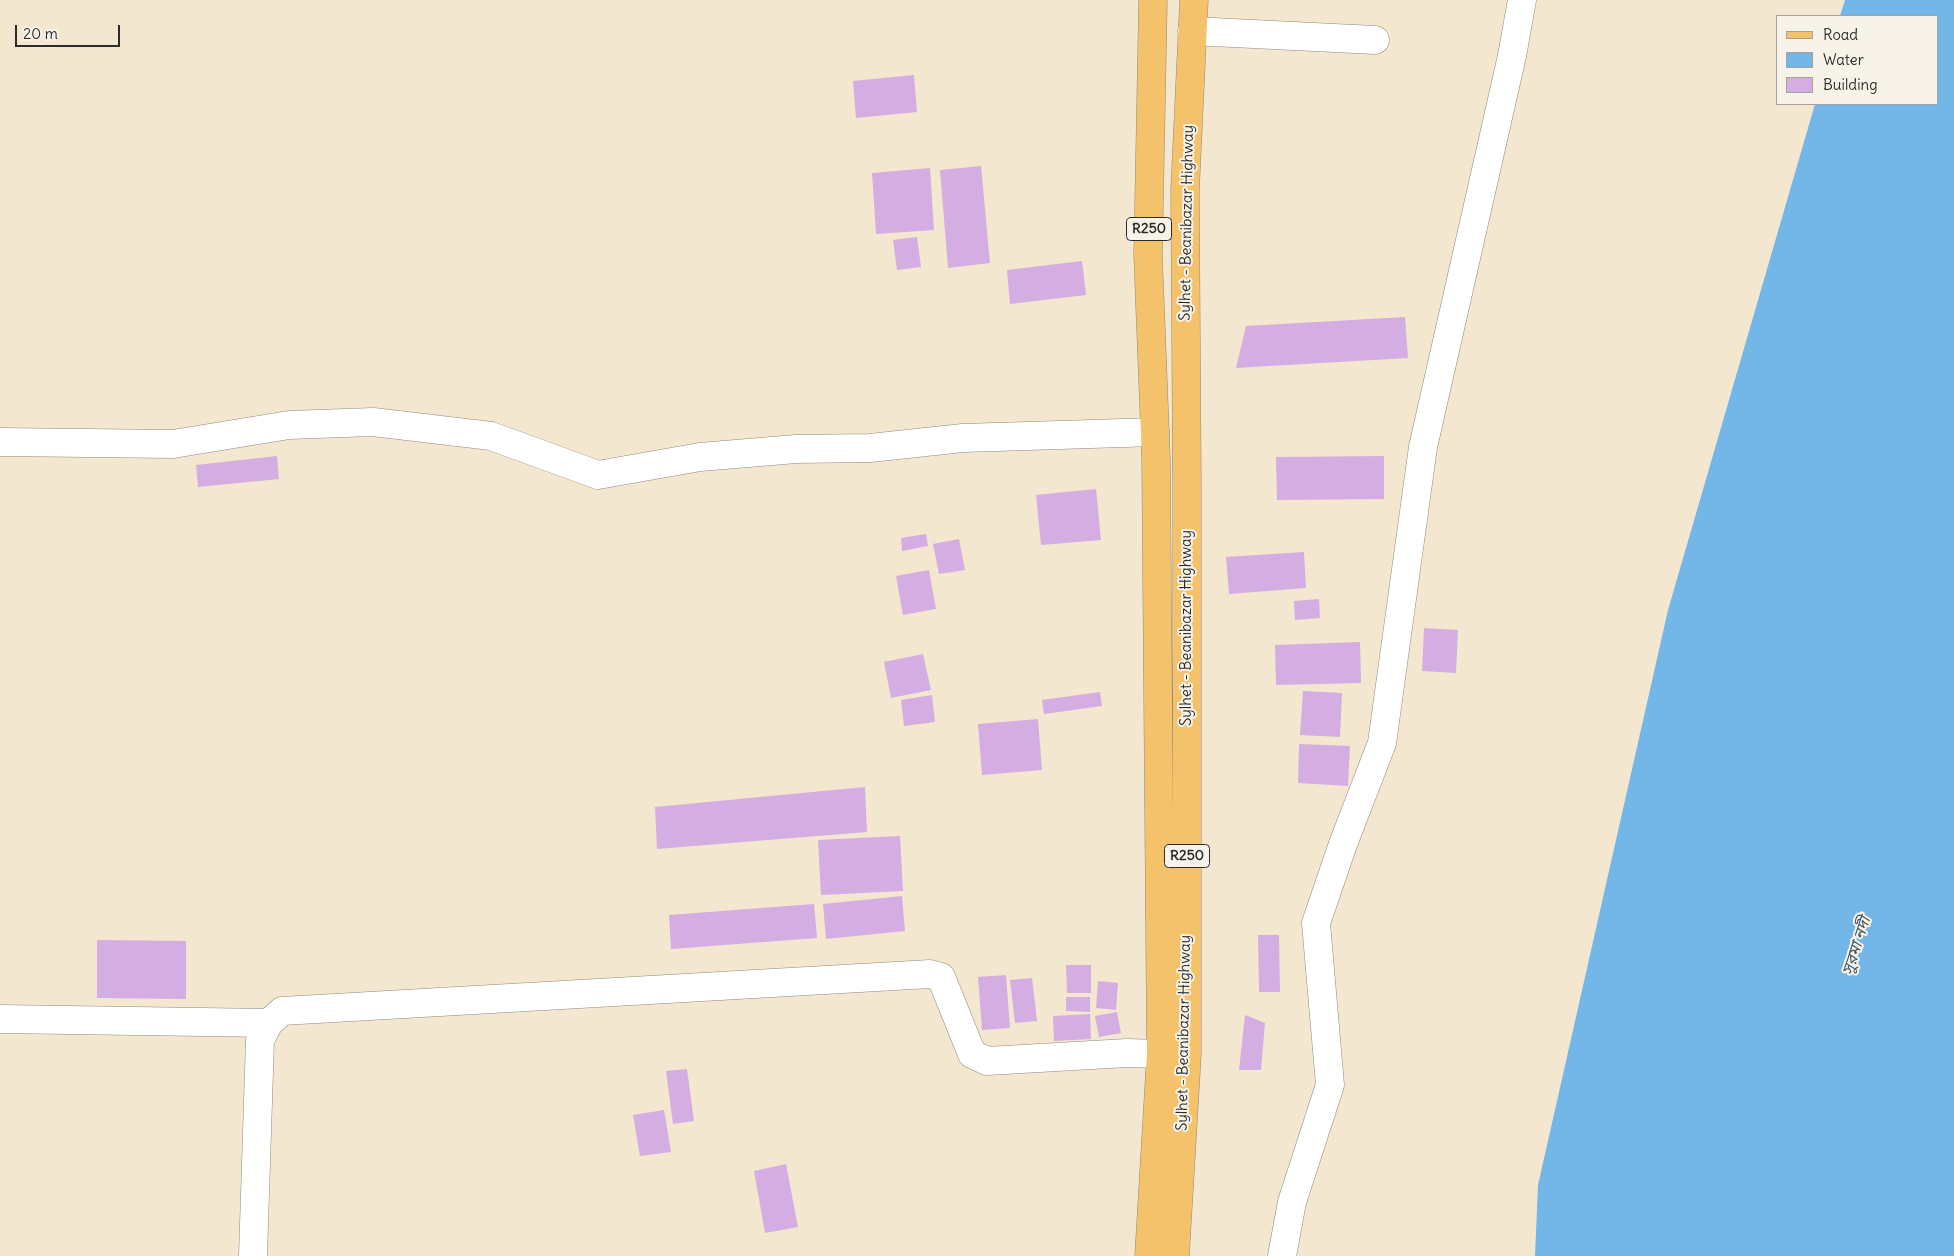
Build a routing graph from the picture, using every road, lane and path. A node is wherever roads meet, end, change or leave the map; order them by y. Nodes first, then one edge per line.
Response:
1 (1153, 0) edge
2 (1194, 0) edge
3 (1522, 0) edge
4 (1192, 31) junction
5 (1376, 40) dead end
6 (1155, 432) junction
7 (0, 442) edge
8 (0, 1019) edge
9 (269, 1023) junction
10 (1161, 1054) junction
11 (253, 1256) edge
12 (1149, 1256) edge
13 (1175, 1256) edge
14 (1282, 1256) edge

1 - 6 main road, Sylhet - Beanibazar Highway / R250
2 - 4 main road, Sylhet - Beanibazar Highway / R250
3 - 14 street
4 - 5 street
4 - 13 main road, Sylhet - Beanibazar Highway / R250
6 - 7 street
6 - 10 main road, Sylhet - Beanibazar Highway / R250
8 - 9 street
9 - 10 street
9 - 11 street
10 - 12 main road, Sylhet - Beanibazar Highway / R250

